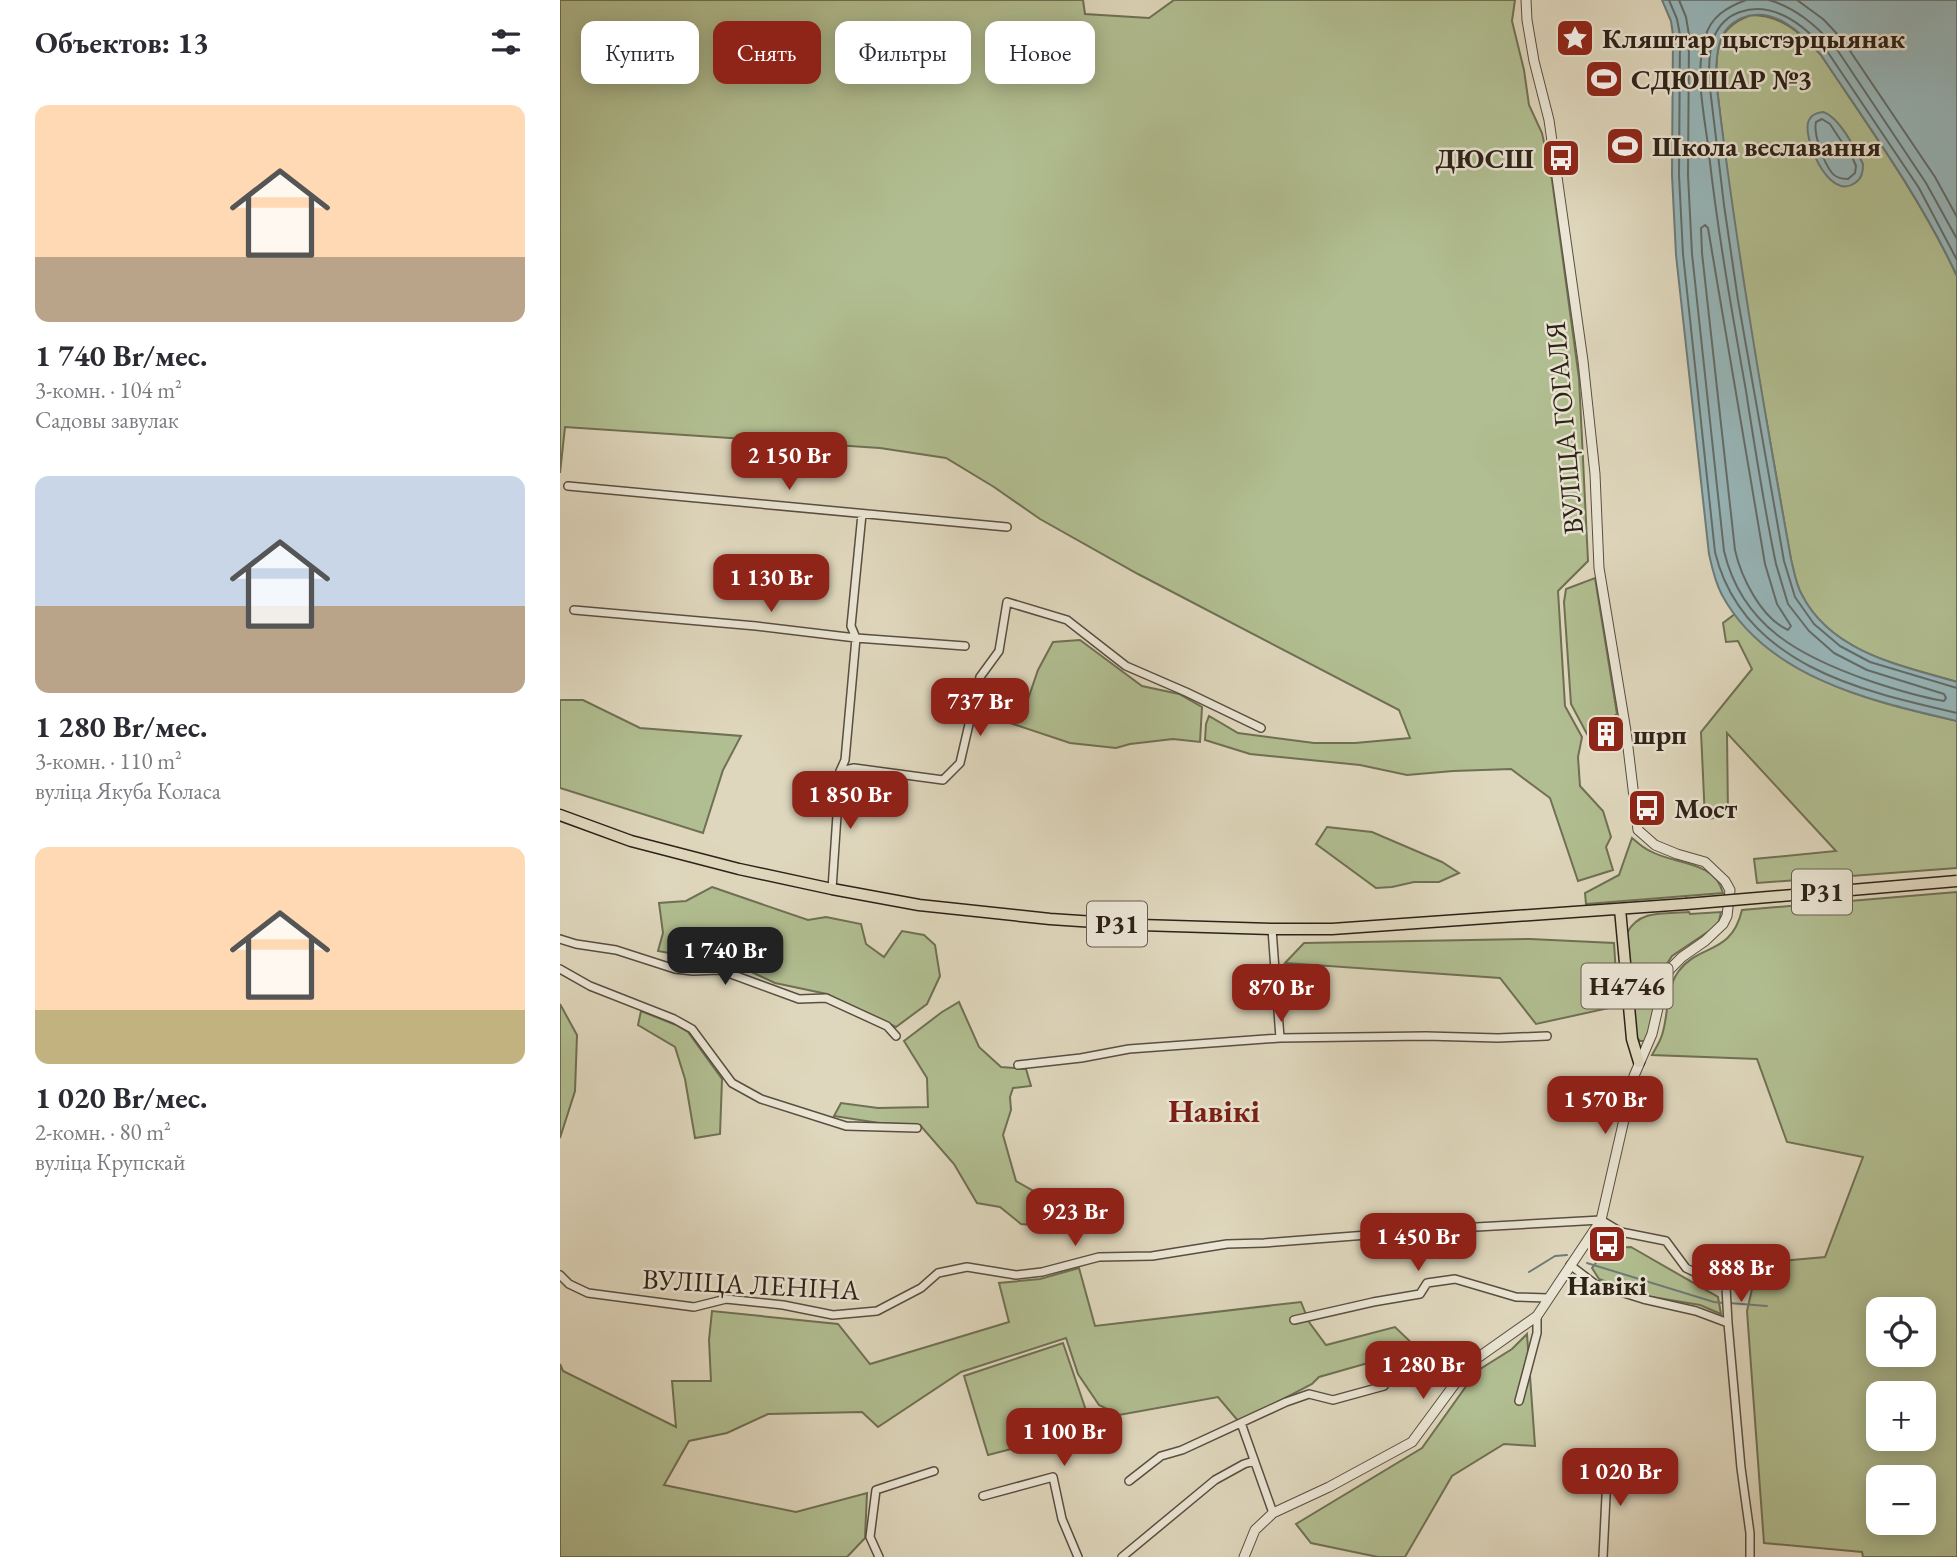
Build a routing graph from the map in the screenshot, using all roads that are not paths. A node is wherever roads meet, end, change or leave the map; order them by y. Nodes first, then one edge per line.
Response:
1 (1526, 0) edge
2 (568, 486) dead end
3 (862, 514) junction
4 (1007, 527) dead end
5 (574, 610) dead end
6 (856, 638) junction
7 (965, 646) dead end
8 (1261, 728) dead end
9 (840, 771) junction
10 (560, 815) edge
11 (1957, 881) edge
12 (832, 889) junction
13 (1620, 909) junction
14 (1272, 929) junction
15 (560, 939) edge
16 (560, 969) edge
17 (896, 1036) dead end
18 (1548, 1036) dead end
19 (1280, 1038) junction
20 (1639, 1062) junction
21 (1018, 1065) dead end
22 (917, 1128) dead end
23 (1601, 1220) junction
24 (1570, 1265) junction
25 (560, 1275) edge
26 (1548, 1298) junction
27 (1537, 1316) junction
28 (1294, 1320) dead end
29 (1728, 1323) junction
30 (1384, 1386) dead end
31 (1519, 1401) dead end
32 (1241, 1423) junction
33 (1608, 1456) dead end
34 (1254, 1461) junction
35 (934, 1471) dead end
36 (1129, 1481) dead end
37 (983, 1496) dead end
38 (1273, 1513) junction
39 (879, 1557) edge
40 (1077, 1557) edge
41 (1122, 1557) edge
42 (1244, 1557) edge
43 (1603, 1557) edge
44 (1750, 1557) edge

1 - 20 street, ВУЛІЦА ГОГАЛЯ
2 - 3 street
3 - 4 street
3 - 6 street
5 - 6 street
6 - 7 street
6 - 9 street
8 - 9 street
9 - 12 street
10 - 12 main road, Р31
11 - 13 main road, Р31, bridge
12 - 14 main road, Р31
13 - 14 main road, Р31
13 - 20 main road, Н4746
14 - 19 street
15 - 17 street
16 - 22 street
18 - 19 street
19 - 21 street
20 - 23 street, Н4746
23 - 24 street, Н4746
23 - 25 street, ВУЛІЦА ЛЕНІНА
23 - 29 street
24 - 26 street, Н4746
24 - 29 street
26 - 27 street, Н4746
26 - 28 street
27 - 31 street
27 - 38 street, Н4746
29 - 44 street
30 - 32 street
32 - 34 street
32 - 36 street
33 - 43 street
34 - 38 street
34 - 41 street
35 - 39 street
37 - 40 street
38 - 42 street, Н4746

